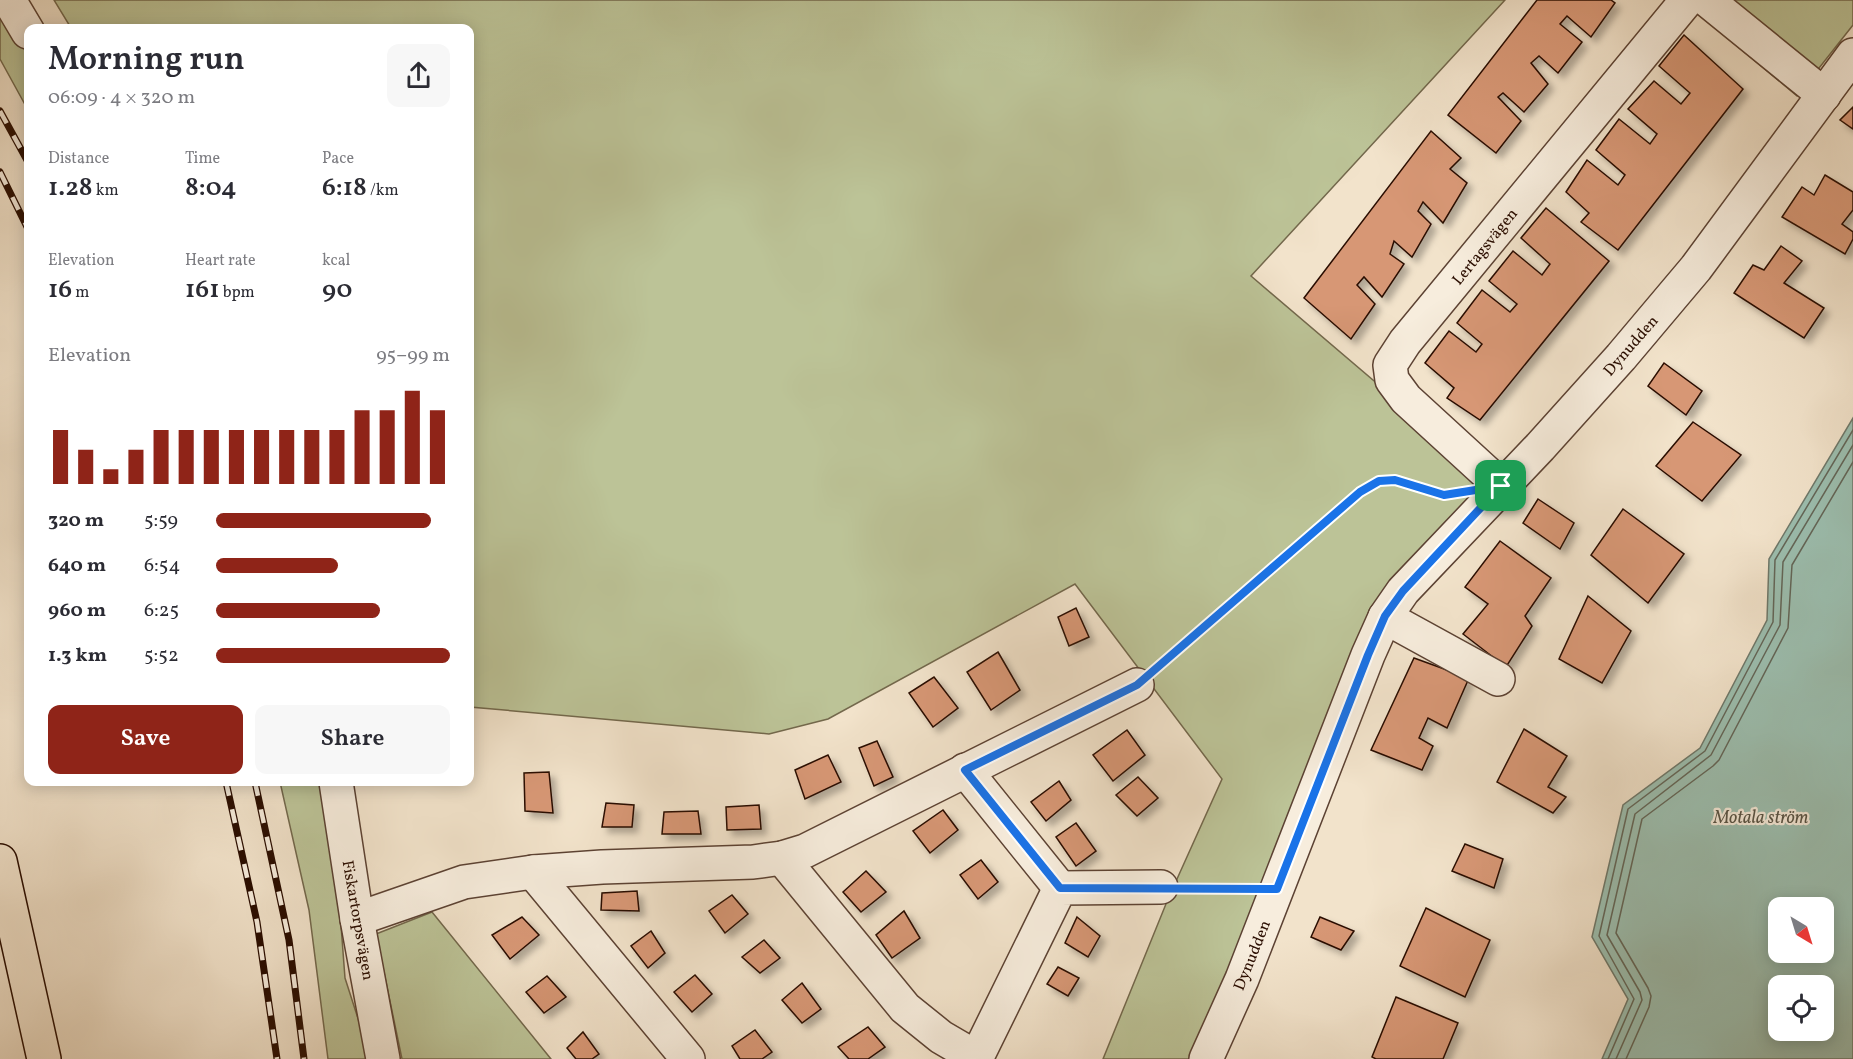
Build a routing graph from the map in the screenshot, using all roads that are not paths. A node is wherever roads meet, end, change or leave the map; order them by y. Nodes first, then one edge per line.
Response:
1 (9, 0) edge
2 (1687, 0) edge
3 (1707, 0) edge
4 (24, 25) edge
5 (1853, 55) edge
6 (1824, 95) junction
7 (1501, 486) junction
8 (1385, 616) junction
9 (1498, 679) dead end
10 (1137, 685) road end
11 (965, 770) junction
12 (337, 786) edge
13 (782, 858) junction
14 (0, 861) edge
15 (533, 872) junction
16 (1161, 887) road end
17 (1060, 888) junction
18 (357, 919) junction
19 (44, 1059) edge
20 (383, 1059) edge
21 (688, 1059) edge
22 (977, 1059) edge
23 (1206, 1059) edge

1 - 4 street
2 - 7 street, Lertagsvägen
3 - 6 street
5 - 6 street, Dynudden
6 - 7 street, Dynudden
7 - 8 street, Dynudden
8 - 9 street
8 - 23 street, Dynudden
10 - 11 street
11 - 13 street
11 - 17 street
12 - 18 street, Fiskartorpsvägen
13 - 15 street
13 - 22 street
14 - 19 highway
15 - 18 street
15 - 21 street
16 - 17 street
17 - 22 street
18 - 20 street, Fiskartorpsvägen

